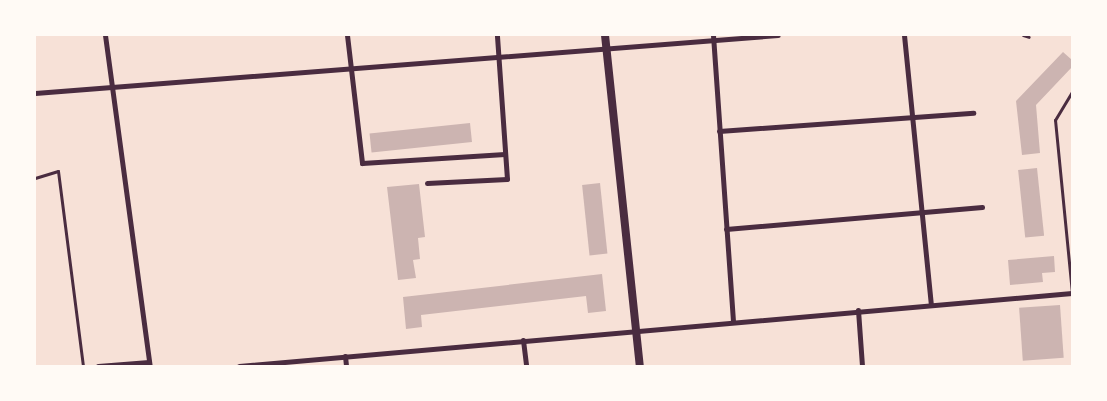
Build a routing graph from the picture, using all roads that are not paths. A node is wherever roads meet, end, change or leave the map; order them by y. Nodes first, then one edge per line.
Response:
1 (105, 35) edge
2 (347, 35) edge
3 (497, 35) edge
4 (606, 35) edge
5 (713, 35) edge
6 (778, 35) edge
7 (904, 35) edge
8 (1024, 35) edge
9 (1029, 38) dead end
10 (713, 42) junction
11 (607, 51) junction
12 (499, 58) junction
13 (351, 69) junction
14 (112, 86) junction
15 (1072, 92) edge
16 (35, 93) edge
17 (973, 113) dead end
18 (913, 117) junction
19 (720, 131) junction
20 (505, 154) junction
21 (35, 178) edge
22 (427, 183) dead end
23 (982, 207) dead end
24 (922, 212) junction
25 (726, 229) junction
26 (1072, 293) edge
27 (1072, 297) edge
28 (931, 304) junction
29 (858, 310) junction
30 (733, 321) junction
31 (638, 329) junction
32 (523, 340) junction
33 (345, 356) junction
34 (150, 364) edge
35 (83, 366) edge
36 (98, 366) edge
37 (239, 366) edge
38 (346, 366) edge
39 (526, 366) edge
40 (640, 366) edge
41 (862, 366) edge

1 - 14 street
2 - 13 street
3 - 12 street
4 - 11 street
5 - 10 street
6 - 10 street
7 - 18 street
8 - 9 lane
10 - 11 street
10 - 19 street
11 - 12 street
11 - 31 street
12 - 13 street
12 - 20 street
13 - 14 street
13 - 20 street
14 - 16 street
14 - 34 street
15 - 26 lane
17 - 18 street
18 - 19 street
18 - 24 street
19 - 25 street
20 - 22 street
21 - 35 lane
23 - 24 street
24 - 25 street
24 - 28 street
25 - 30 street
26 - 27 street
26 - 28 street
28 - 29 street
29 - 30 street
29 - 41 street
30 - 31 street
31 - 32 street
31 - 40 street
32 - 33 street
32 - 39 street
33 - 37 street
33 - 38 street
34 - 36 street

